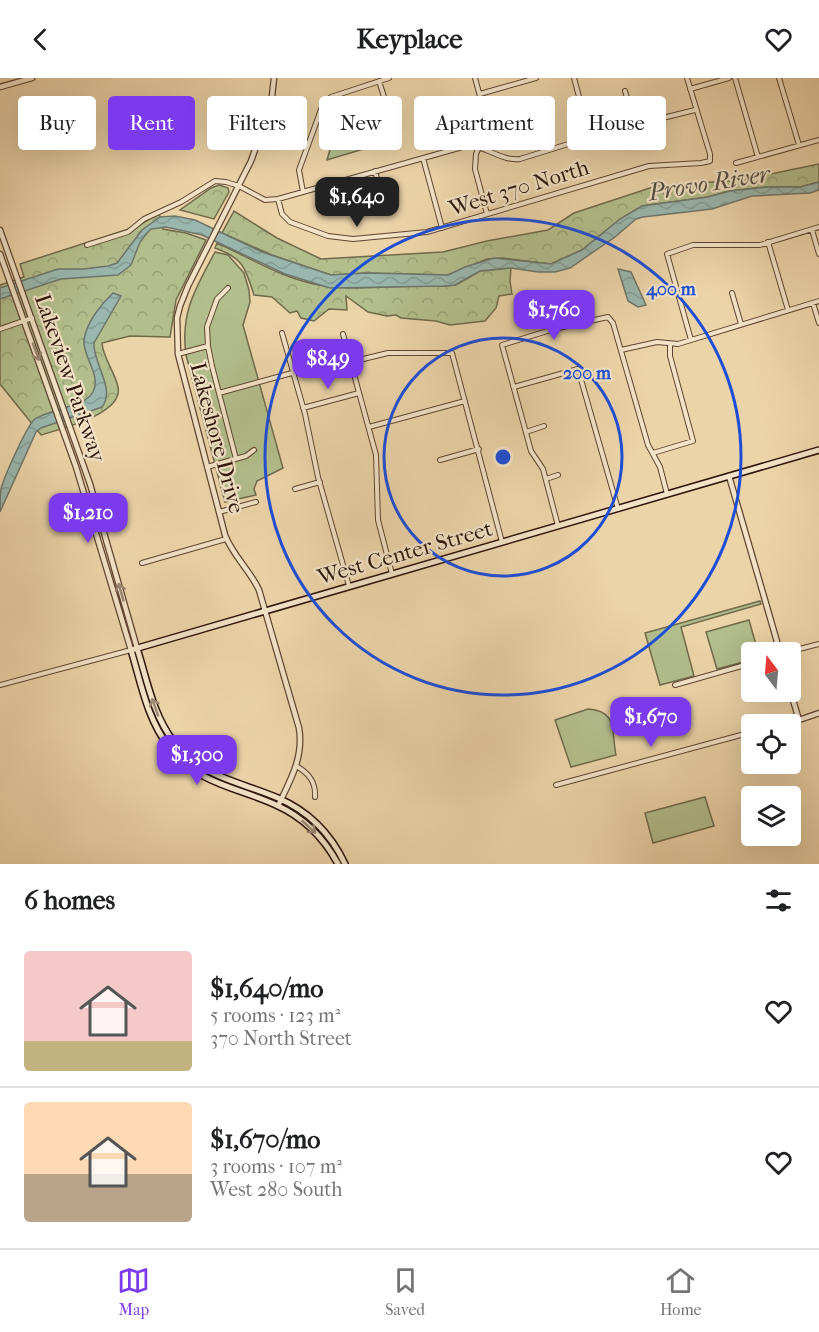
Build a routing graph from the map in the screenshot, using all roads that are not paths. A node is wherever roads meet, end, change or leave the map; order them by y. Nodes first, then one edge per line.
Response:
1 (32, 78) edge
2 (274, 78) edge
3 (389, 78) edge
4 (476, 78) edge
5 (536, 78) edge
6 (574, 78) edge
7 (687, 78) edge
8 (728, 78) edge
9 (735, 78) edge
10 (779, 78) edge
11 (379, 81) junction
12 (0, 87) edge
13 (690, 89) junction
14 (625, 91) dead end
15 (480, 94) joint
16 (384, 96) edge
17 (579, 96) edge
18 (626, 96) edge
19 (695, 110) junction
20 (666, 118) edge
21 (819, 140) edge
22 (799, 145) junction
23 (452, 150) edge
24 (477, 150) edge
25 (485, 150) edge
26 (550, 150) edge
27 (758, 157) junction
28 (423, 158) junction
29 (736, 163) dead end
30 (375, 171) junction
31 (239, 186) junction
32 (303, 192) junction
33 (381, 193) dead end
34 (278, 199) junction
35 (487, 214) junction
36 (819, 227) edge
37 (442, 228) junction
38 (0, 230) edge
39 (812, 230) junction
40 (768, 242) junction
41 (87, 245) dead end
42 (0, 254) edge
43 (819, 254) edge
44 (228, 288) dead end
45 (732, 293) dead end
46 (819, 301) edge
47 (813, 303) junction
48 (548, 308) dead end
49 (788, 310) junction
50 (32, 318) junction
51 (24, 321) junction
52 (819, 323) edge
53 (741, 324) junction
54 (0, 329) edge
55 (554, 329) junction
56 (282, 333) dead end
57 (343, 334) dead end
58 (691, 340) junction
59 (670, 344) junction
60 (208, 346) junction
61 (621, 350) junction
62 (178, 354) junction
63 (351, 362) junction
64 (292, 373) junction
65 (514, 387) junction
66 (219, 393) junction
67 (359, 393) junction
68 (465, 401) junction
69 (303, 408) junction
70 (544, 426) dead end
71 (369, 427) junction
72 (526, 432) junction
73 (478, 449) junction
74 (254, 450) dead end
75 (819, 450) edge
76 (653, 453) junction
77 (236, 459) junction
78 (440, 460) dead end
79 (207, 467) junction
80 (558, 475) dead end
81 (729, 476) junction
82 (546, 479) junction
83 (320, 482) junction
84 (295, 489) dead end
85 (667, 494) junction
86 (256, 502) dead end
87 (618, 509) junction
88 (219, 512) junction
89 (558, 526) junction
90 (226, 540) junction
91 (502, 542) junction
92 (142, 563) dead end
93 (392, 574) junction
94 (349, 586) junction
95 (265, 611) junction
96 (777, 642) edge
97 (819, 644) edge
98 (134, 649) junction
99 (801, 649) edge
100 (741, 666) edge
101 (0, 685) edge
102 (675, 685) dead end
103 (819, 713) edge
104 (801, 719) edge
105 (741, 735) edge
106 (296, 766) junction
107 (556, 785) dead end
108 (315, 797) dead end
109 (281, 799) junction
110 (278, 806) junction
111 (338, 864) edge
112 (345, 864) edge

1 - 12 street
2 - 31 street, Lakeshore Drive
3 - 11 street
4 - 15 street
5 - 15 street
6 - 17 street
7 - 13 street
8 - 13 street
9 - 27 street
10 - 22 street
11 - 16 street
11 - 32 street
13 - 19 street
14 - 18 street
19 - 20 street
19 - 35 street, West 370 North
21 - 22 street
22 - 27 street
23 - 28 street
24 - 35 street
25 - 26 street
27 - 29 street
28 - 30 street
28 - 37 street
30 - 32 street
30 - 33 street
31 - 34 street
31 - 41 street
31 - 62 street, Lakeshore Drive
32 - 34 street
34 - 37 street, West 370 North
35 - 37 street, West 370 North
36 - 39 street
38 - 50 street, Lakeview Parkway
39 - 40 street
39 - 43 street
40 - 49 street
40 - 58 street
42 - 51 street, Lakeview Parkway
44 - 60 street
45 - 53 street
46 - 47 street
47 - 49 street
47 - 52 street
48 - 55 street
49 - 53 street
50 - 51 street
98 -> 50 street, Lakeview Parkway
51 - 54 street
51 -> 98 street, Lakeview Parkway
53 - 58 street
55 - 61 street
55 - 65 street
56 - 64 street
57 - 63 street
58 - 59 street
59 - 61 street
59 - 76 street
60 - 62 street
60 - 66 street
61 - 76 street
62 - 79 street, Lakeshore Drive
63 - 67 street
63 - 68 street
64 - 66 street
64 - 69 street
65 - 72 street
65 - 87 street
66 - 77 street
67 - 69 street
67 - 71 street
68 - 71 street
68 - 73 street
69 - 83 street
70 - 72 street
71 - 93 street
72 - 82 street
73 - 78 street
73 - 91 street
74 - 77 street
75 - 81 main road, West Center Street
76 - 85 street
77 - 79 street
79 - 88 street, Lakeshore Drive
80 - 82 street
81 - 85 main road, West Center Street
81 - 96 street
82 - 89 street
83 - 84 street
83 - 94 street
85 - 87 main road, West Center Street
86 - 88 street
87 - 89 main road, West Center Street
88 - 90 street, Lakeshore Drive
89 - 91 main road, West Center Street
90 - 92 street
90 - 95 street, Lakeshore Drive
91 - 93 main road, West Center Street
93 - 94 main road, West Center Street
94 - 95 main road, West Center Street
95 - 98 main road, West Center Street
95 - 106 street, Lakeshore Drive
97 - 99 street
98 - 101 street, West Center Street
109 -> 98 main road, Lakeview Parkway
98 - 110 main road, Lakeview Parkway
100 - 102 street
103 - 104 street
105 - 107 street
106 - 108 street
106 - 109 street, Lakeshore Drive
109 - 110 street, Lakeshore Drive
109 - 112 main road, Lakeview Parkway
110 -> 111 main road, Lakeview Parkway

